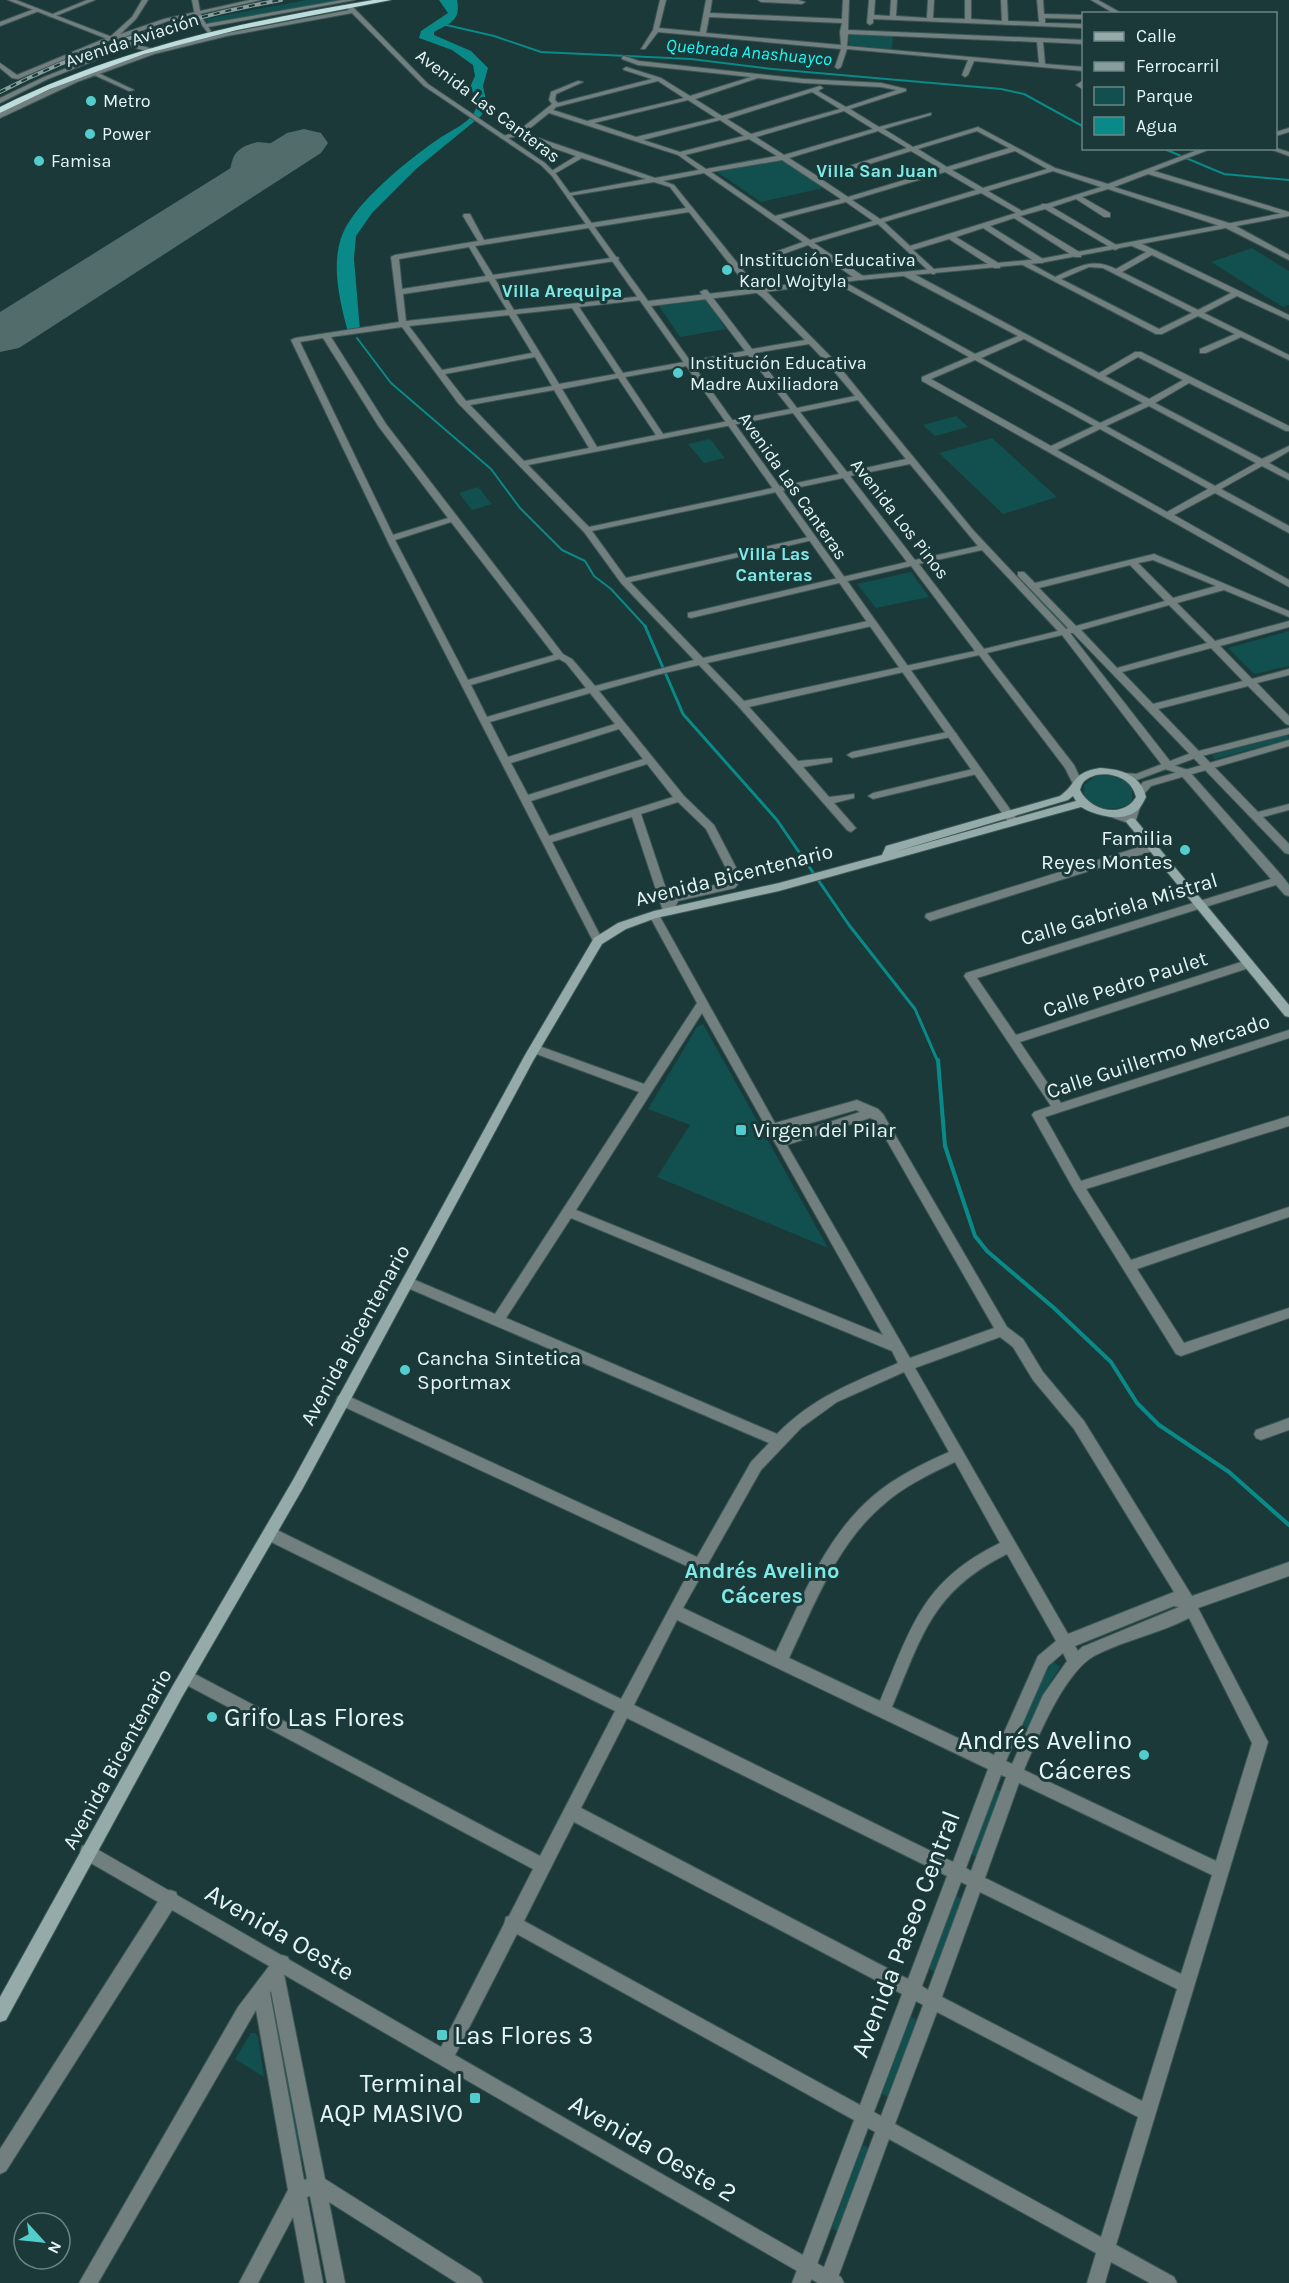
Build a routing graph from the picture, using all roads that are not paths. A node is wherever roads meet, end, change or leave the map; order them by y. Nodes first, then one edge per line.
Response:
1 (11, 0) edge
2 (92, 0) edge
3 (145, 0) edge
4 (195, 0) edge
5 (258, 0) edge
6 (387, 0) edge
7 (663, 0) edge
8 (709, 0) edge
9 (761, 0) edge
10 (846, 0) edge
11 (872, 0) edge
12 (894, 0) edge
13 (931, 0) edge
14 (968, 0) edge
15 (1004, 0) edge
16 (1040, 0) edge
17 (1094, 0) edge
18 (802, 1) edge
19 (352, 4) edge
20 (37, 10) junction
21 (1116, 12) edge
22 (198, 13) junction
23 (706, 15) junction
24 (51, 16) junction
25 (1042, 16) junction
26 (871, 17) junction
27 (1082, 17) edge
28 (893, 18) junction
29 (800, 19) junction
30 (930, 20) junction
31 (843, 21) junction
32 (968, 21) junction
33 (1005, 23) junction
34 (0, 24) edge
35 (1041, 24) junction
36 (1082, 26) edge
37 (206, 29) junction
38 (656, 30) junction
39 (843, 32) junction
40 (870, 33) junction
41 (703, 34) junction
42 (113, 39) junction
43 (1040, 40) junction
44 (1082, 42) edge
45 (842, 47) junction
46 (643, 48) dead end
47 (152, 50) junction
48 (624, 58) dead end
49 (972, 59) junction
50 (0, 65) edge
51 (1042, 66) junction
52 (838, 67) dead end
53 (626, 69) dead end
54 (1082, 69) edge
55 (94, 73) junction
56 (965, 75) dead end
57 (760, 77) junction
58 (659, 79) junction
59 (579, 82) dead end
60 (844, 82) junction
61 (58, 84) junction
62 (131, 90) dead end
63 (813, 90) junction
64 (689, 97) junction
65 (0, 101) edge
66 (556, 105) junction
67 (844, 109) junction
68 (0, 110) edge
69 (547, 110) junction
70 (929, 114) dead end
71 (0, 116) edge
72 (722, 118) junction
73 (588, 123) junction
74 (877, 128) junction
75 (519, 134) junction
76 (503, 137) junction
77 (753, 137) junction
78 (637, 139) junction
79 (910, 148) junction
80 (1289, 148) edge
81 (1015, 149) junction
82 (1205, 150) edge
83 (1276, 150) edge
84 (1279, 151) junction
85 (680, 154) junction
86 (1289, 154) edge
87 (582, 155) junction
88 (785, 157) junction
89 (945, 168) junction
90 (1053, 169) junction
91 (706, 170) junction
92 (1149, 172) junction
93 (552, 173) junction
94 (816, 178) junction
95 (659, 180) junction
96 (1107, 187) junction
97 (982, 190) junction
98 (570, 195) junction
99 (1076, 196) junction
100 (848, 200) junction
101 (1044, 205) junction
102 (692, 209) junction
103 (1016, 214) junction
104 (1289, 214) edge
105 (1107, 215) dead end
106 (467, 216) dead end
107 (773, 219) junction
108 (881, 223) junction
109 (982, 225) junction
110 (592, 226) junction
111 (1230, 226) junction
112 (951, 236) junction
113 (482, 243) junction
114 (808, 243) junction
115 (1136, 244) junction
116 (471, 245) junction
117 (1115, 248) junction
118 (909, 249) junction
119 (1151, 252) junction
120 (1078, 255) junction
121 (1289, 258) edge
122 (615, 259) junction
123 (1040, 261) junction
124 (1023, 263) junction
125 (998, 266) junction
126 (738, 268) junction
127 (932, 272) junction
128 (1116, 272) junction
129 (907, 274) junction
130 (860, 278) junction
131 (491, 279) junction
132 (1056, 279) junction
133 (836, 281) junction
134 (757, 288) junction
135 (399, 292) junction
136 (1237, 293) junction
137 (706, 294) junction
138 (643, 301) junction
139 (576, 308) junction
140 (511, 314) junction
141 (1199, 314) junction
142 (1289, 318) edge
143 (402, 326) junction
144 (1241, 334) junction
145 (326, 336) junction
146 (1024, 336) junction
147 (811, 341) junction
148 (750, 351) junction
149 (1203, 351) dead end
150 (535, 355) junction
151 (976, 358) junction
152 (1289, 358) edge
153 (685, 363) junction
154 (439, 373) junction
155 (618, 374) junction
156 (1100, 376) junction
157 (1190, 380) junction
158 (554, 387) junction
159 (858, 398) junction
160 (1149, 403) junction
161 (464, 404) junction
162 (795, 411) junction
163 (729, 424) junction
164 (1099, 426) junction
165 (1289, 429) edge
166 (661, 437) junction
167 (1289, 448) edge
168 (594, 449) junction
169 (1050, 450) junction
170 (910, 461) junction
171 (1262, 463) junction
172 (522, 464) junction
173 (845, 474) junction
174 (1289, 477) edge
175 (774, 488) junction
176 (1214, 488) junction
177 (1168, 515) junction
178 (453, 519) junction
179 (587, 530) junction
180 (1289, 530) edge
181 (391, 538) junction
182 (810, 538) junction
183 (984, 547) junction
184 (1132, 562) junction
185 (914, 564) junction
186 (1011, 572) junction
187 (839, 580) junction
188 (624, 581) junction
189 (1288, 582) edge
190 (1035, 586) junction
191 (1224, 587) junction
192 (1171, 602) junction
193 (1289, 614) edge
194 (691, 615) dead end
195 (872, 623) junction
196 (1289, 624) edge
197 (1074, 627) junction
198 (1064, 632) junction
199 (1214, 646) junction
200 (981, 652) junction
201 (560, 656) junction
202 (700, 662) junction
203 (907, 670) junction
204 (1116, 670) junction
205 (1289, 672) edge
206 (1249, 682) junction
207 (464, 684) junction
208 (592, 689) junction
209 (742, 705) junction
210 (1150, 708) junction
211 (484, 721) junction
212 (1289, 722) edge
213 (621, 725) junction
214 (1289, 731) edge
215 (952, 734) junction
216 (1289, 743) edge
217 (852, 755) dead end
218 (1195, 755) junction
219 (650, 760) junction
220 (828, 760) dead end
221 (504, 762) junction
222 (796, 765) junction
223 (1206, 765) junction
224 (1169, 767) junction
225 (977, 771) junction
226 (1184, 772) junction
227 (1125, 776) junction
228 (1079, 782) junction
229 (1140, 792) junction
230 (850, 796) dead end
231 (873, 796) dead end
232 (680, 798) junction
233 (524, 800) junction
234 (827, 801) junction
235 (1083, 803) junction
236 (1135, 807) junction
237 (1289, 807) edge
238 (635, 811) junction
239 (1112, 814) junction
240 (1256, 816) junction
241 (1010, 817) junction
242 (1131, 821) junction
243 (851, 828) dead end
244 (544, 841) junction
245 (1152, 848) junction
246 (1289, 850) edge
247 (1279, 880) junction
248 (1289, 892) edge
249 (1199, 904) junction
250 (668, 911) junction
251 (654, 915) junction
252 (930, 917) dead end
253 (598, 941) junction
254 (1248, 964) junction
255 (703, 1002) junction
256 (1289, 1013) edge
257 (1289, 1034) edge
258 (1014, 1040) junction
259 (535, 1049) junction
260 (647, 1090) junction
261 (1058, 1108) junction
262 (873, 1112) junction
263 (1289, 1121) edge
264 (772, 1129) junction
265 (780, 1143) junction
266 (1078, 1187) junction
267 (569, 1212) junction
268 (1289, 1212) edge
269 (1127, 1267) junction
270 (408, 1282) junction
271 (1289, 1313) edge
272 (499, 1319) junction
273 (1002, 1331) junction
274 (897, 1347) junction
275 (907, 1365) junction
276 (343, 1400) junction
277 (1289, 1424) edge
278 (1261, 1434) dead end
279 (778, 1441) junction
280 (957, 1454) junction
281 (270, 1534) junction
282 (1010, 1545) junction
283 (699, 1565) junction
284 (1289, 1569) edge
285 (1189, 1604) junction
286 (674, 1611) junction
287 (1064, 1643) junction
288 (780, 1660) junction
289 (1075, 1660) junction
290 (186, 1677) junction
291 (624, 1707) junction
292 (884, 1709) junction
293 (998, 1763) junction
294 (1017, 1772) junction
295 (570, 1811) junction
296 (88, 1852) junction
297 (541, 1866) junction
298 (1220, 1871) junction
299 (956, 1872) junction
300 (977, 1882) junction
301 (170, 1898) junction
302 (512, 1923) junction
303 (279, 1969) junction
304 (1186, 1985) junction
305 (913, 1990) junction
306 (261, 1992) junction
307 (932, 2000) junction
308 (0, 2014) edge
309 (445, 2057) junction
310 (864, 2114) junction
311 (1147, 2114) junction
312 (886, 2126) junction
313 (0, 2165) edge
314 (318, 2185) junction
315 (298, 2190) junction
316 (1107, 2249) junction
317 (804, 2275) edge
318 (830, 2282) edge
319 (88, 2283) edge
320 (248, 2283) edge
321 (314, 2283) edge
322 (336, 2283) edge
323 (474, 2283) edge
324 (1096, 2283) edge
325 (1168, 2283) edge

1 - 20 street
2 - 24 street
3 - 42 street
4 - 22 street
5 - 22 street
6 - 19 highway, Avenida Aviación
7 - 38 street
8 - 23 street
9 - 18 street
10 - 31 street
11 - 26 street
12 - 28 street
13 - 30 street
14 - 32 street
15 - 33 street
16 - 25 street
17 - 21 street
18 - 29 street
19 - 37 highway, Avenida Aviación
19 - 47 street
19 - 76 street, Avenida Las Canteras
20 - 24 street
20 - 34 street
22 - 37 street
22 - 42 street
23 - 29 street
23 - 41 street
24 - 42 street
25 - 27 street
25 - 35 street
26 - 28 street
26 - 40 street
28 - 30 street
29 - 31 street
30 - 32 street
31 - 39 street
32 - 33 street
33 - 35 street
35 - 36 street
37 - 47 highway, Avenida Aviación
38 - 41 street
38 - 46 street
39 - 40 street
39 - 45 street
40 - 43 street
41 - 45 street
42 - 47 street
42 - 50 street
42 - 65 street
43 - 44 street
43 - 51 street
45 - 49 street
45 - 52 street
47 - 55 street
47 - 61 highway, Avenida Aviación
48 - 57 street
49 - 51 street
49 - 56 street
51 - 54 street
53 - 58 street
55 - 61 street
55 - 62 street
57 - 60 street
57 - 64 street
58 - 64 street
58 - 66 street
59 - 66 street
60 - 63 street
60 - 67 street
61 - 68 highway, Avenida Aviación
61 - 71 street
63 - 67 street
63 - 72 street
64 - 72 street
64 - 73 street
66 - 69 street
67 - 74 street
67 - 77 street
69 - 73 street
69 - 75 street
70 - 74 street
72 - 77 street
72 - 78 street
73 - 78 street
74 - 79 street
74 - 88 street
75 - 76 street
75 - 87 street
76 - 93 street, Avenida Las Canteras
77 - 85 street
77 - 88 street
78 - 85 street
79 - 81 street
79 - 89 street
79 - 94 street
80 - 84 street
81 - 89 street
81 - 90 street
82 - 92 street
83 - 84 street
84 - 86 street
85 - 91 street
87 - 93 street
87 - 95 street
88 - 91 street
88 - 94 street
89 - 97 street
89 - 100 street
90 - 96 street
90 - 97 street
91 - 95 street
91 - 107 street
92 - 96 street
92 - 104 street
93 - 98 street, Avenida Las Canteras
94 - 100 street
95 - 98 street
95 - 102 street
96 - 99 street
96 - 111 street
97 - 103 street
97 - 108 street
98 - 110 street, Avenida Las Canteras
99 - 101 street
99 - 105 street
100 - 107 street
100 - 108 street
101 - 103 street
101 - 117 street
102 - 110 street
102 - 126 street
103 - 109 street
103 - 120 street
104 - 111 street
106 - 113 street
107 - 114 street
108 - 114 street
108 - 118 street
109 - 112 street
109 - 123 street
110 - 113 street
110 - 122 street, Avenida Las Canteras
111 - 115 street
111 - 121 street
112 - 118 street
112 - 125 street
113 - 116 street
114 - 126 street
114 - 130 street
115 - 117 street
115 - 119 street
116 - 131 street
116 - 135 street
117 - 120 street
118 - 127 street
119 - 128 street
119 - 136 street
120 - 123 street
122 - 131 street
122 - 138 street, Avenida Las Canteras
123 - 124 street
124 - 125 street
124 - 132 street
125 - 127 street
126 - 134 street
127 - 129 street
128 - 132 street
128 - 141 street
129 - 130 street
129 - 146 street
130 - 133 street
131 - 135 street
131 - 140 street
132 - 141 street
133 - 134 street
133 - 151 street
134 - 137 street
134 - 147 street
135 - 143 street
136 - 141 street
136 - 142 street
137 - 138 street
137 - 148 street, Avenida Los Pinos
138 - 139 street
138 - 153 street, Avenida Las Canteras
139 - 140 street
139 - 155 street
140 - 143 street
140 - 150 street
141 - 144 street
143 - 145 street
143 - 154 street
144 - 149 street
144 - 152 street
145 - 178 street
145 - 181 street
146 - 151 street
146 - 156 street
147 - 148 street
147 - 159 street
148 - 153 street
148 - 162 street, Avenida Los Pinos
150 - 154 street
150 - 158 street
151 - 164 street
151 - 169 street
153 - 155 street
153 - 163 street, Avenida Las Canteras
154 - 161 street
155 - 158 street
155 - 166 street
156 - 157 street
156 - 160 street
157 - 160 street
157 - 165 street
158 - 161 street
158 - 168 street
159 - 162 street
159 - 170 street
160 - 164 street
160 - 171 street
161 - 172 street
162 - 163 street
162 - 173 street, Avenida Los Pinos
163 - 166 street
163 - 175 street, Avenida Las Canteras
164 - 169 street
164 - 176 street
166 - 168 street
167 - 171 street
168 - 172 street
169 - 177 street
170 - 173 street
170 - 183 street
171 - 174 street
171 - 176 street
172 - 179 street
173 - 175 street
173 - 185 street, Avenida Los Pinos
175 - 179 street
175 - 182 street, Avenida Las Canteras
176 - 177 street
176 - 180 street
177 - 189 street
178 - 181 street
178 - 201 street
179 - 188 street
181 - 207 street
182 - 187 street, Avenida Las Canteras
182 - 188 street
183 - 185 street
183 - 186 street
184 - 190 street
184 - 191 street
184 - 192 street
185 - 187 street
185 - 200 street, Avenida Los Pinos
186 - 190 street
186 - 198 street
187 - 194 street
187 - 195 street, Avenida Las Canteras
188 - 202 street
190 - 197 street
191 - 192 street
191 - 193 street
192 - 197 street
192 - 199 street
195 - 202 street
195 - 203 street, Avenida Las Canteras
196 - 199 street
197 - 198 street
197 - 204 street
198 - 200 street
198 - 224 street
199 - 204 street
199 - 206 street
200 - 203 street
200 - 228 street, Avenida Los Pinos
201 - 207 street
201 - 208 street
202 - 208 street
202 - 209 street
203 - 209 street
203 - 215 street, Avenida Las Canteras
204 - 210 street
205 - 206 street
206 - 210 street
206 - 212 street
207 - 211 street
208 - 211 street
208 - 213 street
209 - 222 street
210 - 218 street
211 - 221 street
213 - 219 street
213 - 221 street
214 - 218 street
215 - 217 street
215 - 225 street, Avenida Las Canteras
216 - 223 street
218 - 223 street
218 - 224 street
219 - 232 street
219 - 233 street
220 - 222 street
221 - 233 street
222 - 234 street
223 - 226 street
223 - 240 street
224 - 226 street
224 - 227 street
225 - 231 street
225 - 241 street, Avenida Las Canteras
226 - 229 street
226 - 247 street
227 - 228 main road
227 - 229 main road
228 - 235 main road
228 - 241 main road, Avenida Bicentenario
229 - 236 main road
230 - 234 street
232 - 238 street
232 - 250 street
233 - 244 street
234 - 243 street
235 - 239 main road
235 - 241 main road, Avenida Bicentenario
236 - 239 main road
236 - 242 street
237 - 240 street
238 - 244 street
238 - 250 street
239 - 242 street
240 - 246 street
241 - 250 main road, Avenida Bicentenario
242 - 245 main road
244 - 253 street
245 - 249 main road
245 - 252 street
247 - 248 street
247 - 249 street, Calle Gabriela Mistral
249 - 254 main road
249 - 258 street, Calle Gabriela Mistral
250 - 251 main road, Avenida Bicentenario
251 - 253 main road, Avenida Bicentenario
251 - 255 street
253 - 259 main road, Avenida Bicentenario
254 - 256 main road
254 - 258 street, Calle Pedro Paulet
255 - 260 street
255 - 264 street
257 - 261 street, Calle Guillermo Mercado
258 - 261 street
259 - 260 street
259 - 270 main road, Avenida Bicentenario
260 - 267 street
261 - 266 street, Calle Guillermo Mercado
262 - 264 street
262 - 265 street
262 - 273 street
263 - 266 street
264 - 265 street
265 - 274 street
266 - 269 street
267 - 272 street
267 - 274 street
268 - 269 street
269 - 271 street
270 - 272 street
270 - 276 main road, Avenida Bicentenario
272 - 279 street
273 - 275 street
273 - 285 street
274 - 275 street
275 - 279 street
275 - 280 street
276 - 281 main road, Avenida Bicentenario
276 - 283 street
277 - 278 street
279 - 283 street
280 - 282 street
280 - 288 street
281 - 290 main road, Avenida Bicentenario
281 - 291 street
282 - 287 street
282 - 292 street
283 - 286 street
284 - 285 street
285 - 287 street, Avenida Paseo Central
285 - 289 street
285 - 298 street
286 - 288 street
286 - 291 street
287 - 289 street
287 - 293 street, Avenida Paseo Central
288 - 292 street
289 - 294 street
290 - 296 main road, Avenida Bicentenario
290 - 297 street
291 - 295 street
291 - 299 street
292 - 293 street
293 - 294 street
293 - 299 street, Avenida Paseo Central
294 - 298 street
294 - 300 street
295 - 297 street
295 - 305 street
296 - 301 street, Avenida Oeste
296 - 308 main road, Avenida Bicentenario
297 - 302 street
298 - 304 street
299 - 300 street
299 - 305 street, Avenida Paseo Central
300 - 304 street
300 - 307 street
301 - 303 street, Avenida Oeste
301 - 313 street
302 - 309 street
302 - 310 street
303 - 306 street
303 - 309 street, Avenida Oeste
303 - 314 street
304 - 311 street
305 - 307 street
305 - 310 street, Avenida Paseo Central
306 - 315 street
306 - 319 street
307 - 311 street
307 - 312 street
309 - 317 street, Avenida Oeste 2
310 - 312 street
310 - 317 street, Avenida Paseo Central
311 - 316 street
312 - 316 street
312 - 318 street
314 - 315 street
314 - 322 street
314 - 323 street
315 - 320 street
315 - 321 street
316 - 324 street
316 - 325 street
317 - 318 street, Avenida Oeste 2

